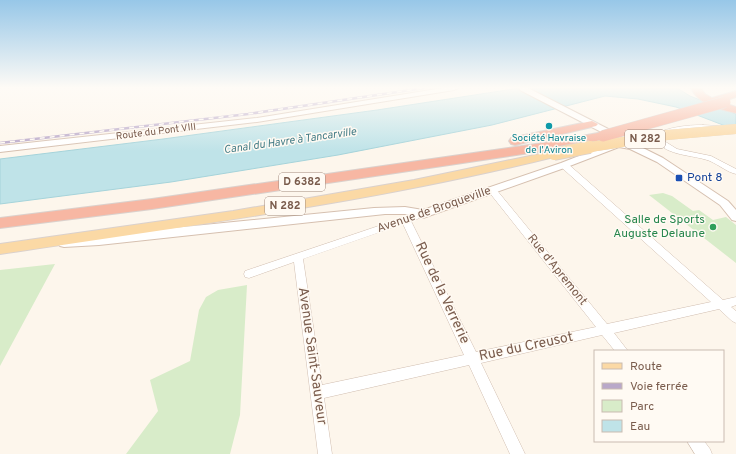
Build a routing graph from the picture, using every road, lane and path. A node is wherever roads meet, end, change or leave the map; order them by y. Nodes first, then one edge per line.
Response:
1 (324, 109) edge
2 (564, 109) edge
3 (685, 109) edge
4 (736, 129) edge
5 (596, 131) junction
6 (736, 133) edge
7 (617, 140) junction
8 (0, 149) edge
9 (564, 165) junction
10 (736, 172) edge
11 (492, 190) junction
12 (423, 214) junction
13 (736, 217) edge
14 (0, 218) edge
15 (406, 220) junction
16 (0, 223) edge
17 (15, 247) junction
18 (0, 249) edge
19 (298, 257) junction
20 (249, 274) dead end
21 (736, 301) edge
22 (721, 304) junction
23 (736, 318) edge
24 (605, 330) junction
25 (621, 350) edge
26 (473, 359) junction
27 (317, 393) junction
28 (695, 442) edge
29 (325, 454) edge
30 (518, 454) edge
31 (705, 454) edge

1 - 8 street, Route du Pont VIII
2 - 5 street
3 - 5 highway, D 6382, bridge
4 - 17 main road, N 282, bridge
5 - 7 street
5 - 14 highway, D 6382
5 - 16 highway, D 6382
6 - 10 street
7 - 9 street, Avenue de Broqueville
7 - 13 street
9 - 11 street, Avenue de Broqueville
9 - 22 street
11 - 12 street, Avenue de Broqueville
11 - 24 street, Rue d'Apremont
12 - 15 street, Avenue de Broqueville
12 - 17 street
15 - 19 street, Avenue de Broqueville
15 - 26 street, Rue de la Verrerie
17 - 18 main road, N 282
19 - 20 street, Avenue de Broqueville
19 - 27 street, Avenue Saint-Sauveur
21 - 22 street, Rue du Creusot
22 - 23 street
22 - 24 street, Rue du Creusot
24 - 25 street, Rue d'Apremont
24 - 26 street, Rue du Creusot
26 - 27 street, Rue du Creusot
26 - 30 street, Rue de la Verrerie
27 - 29 street, Avenue Saint-Sauveur
28 - 31 street

